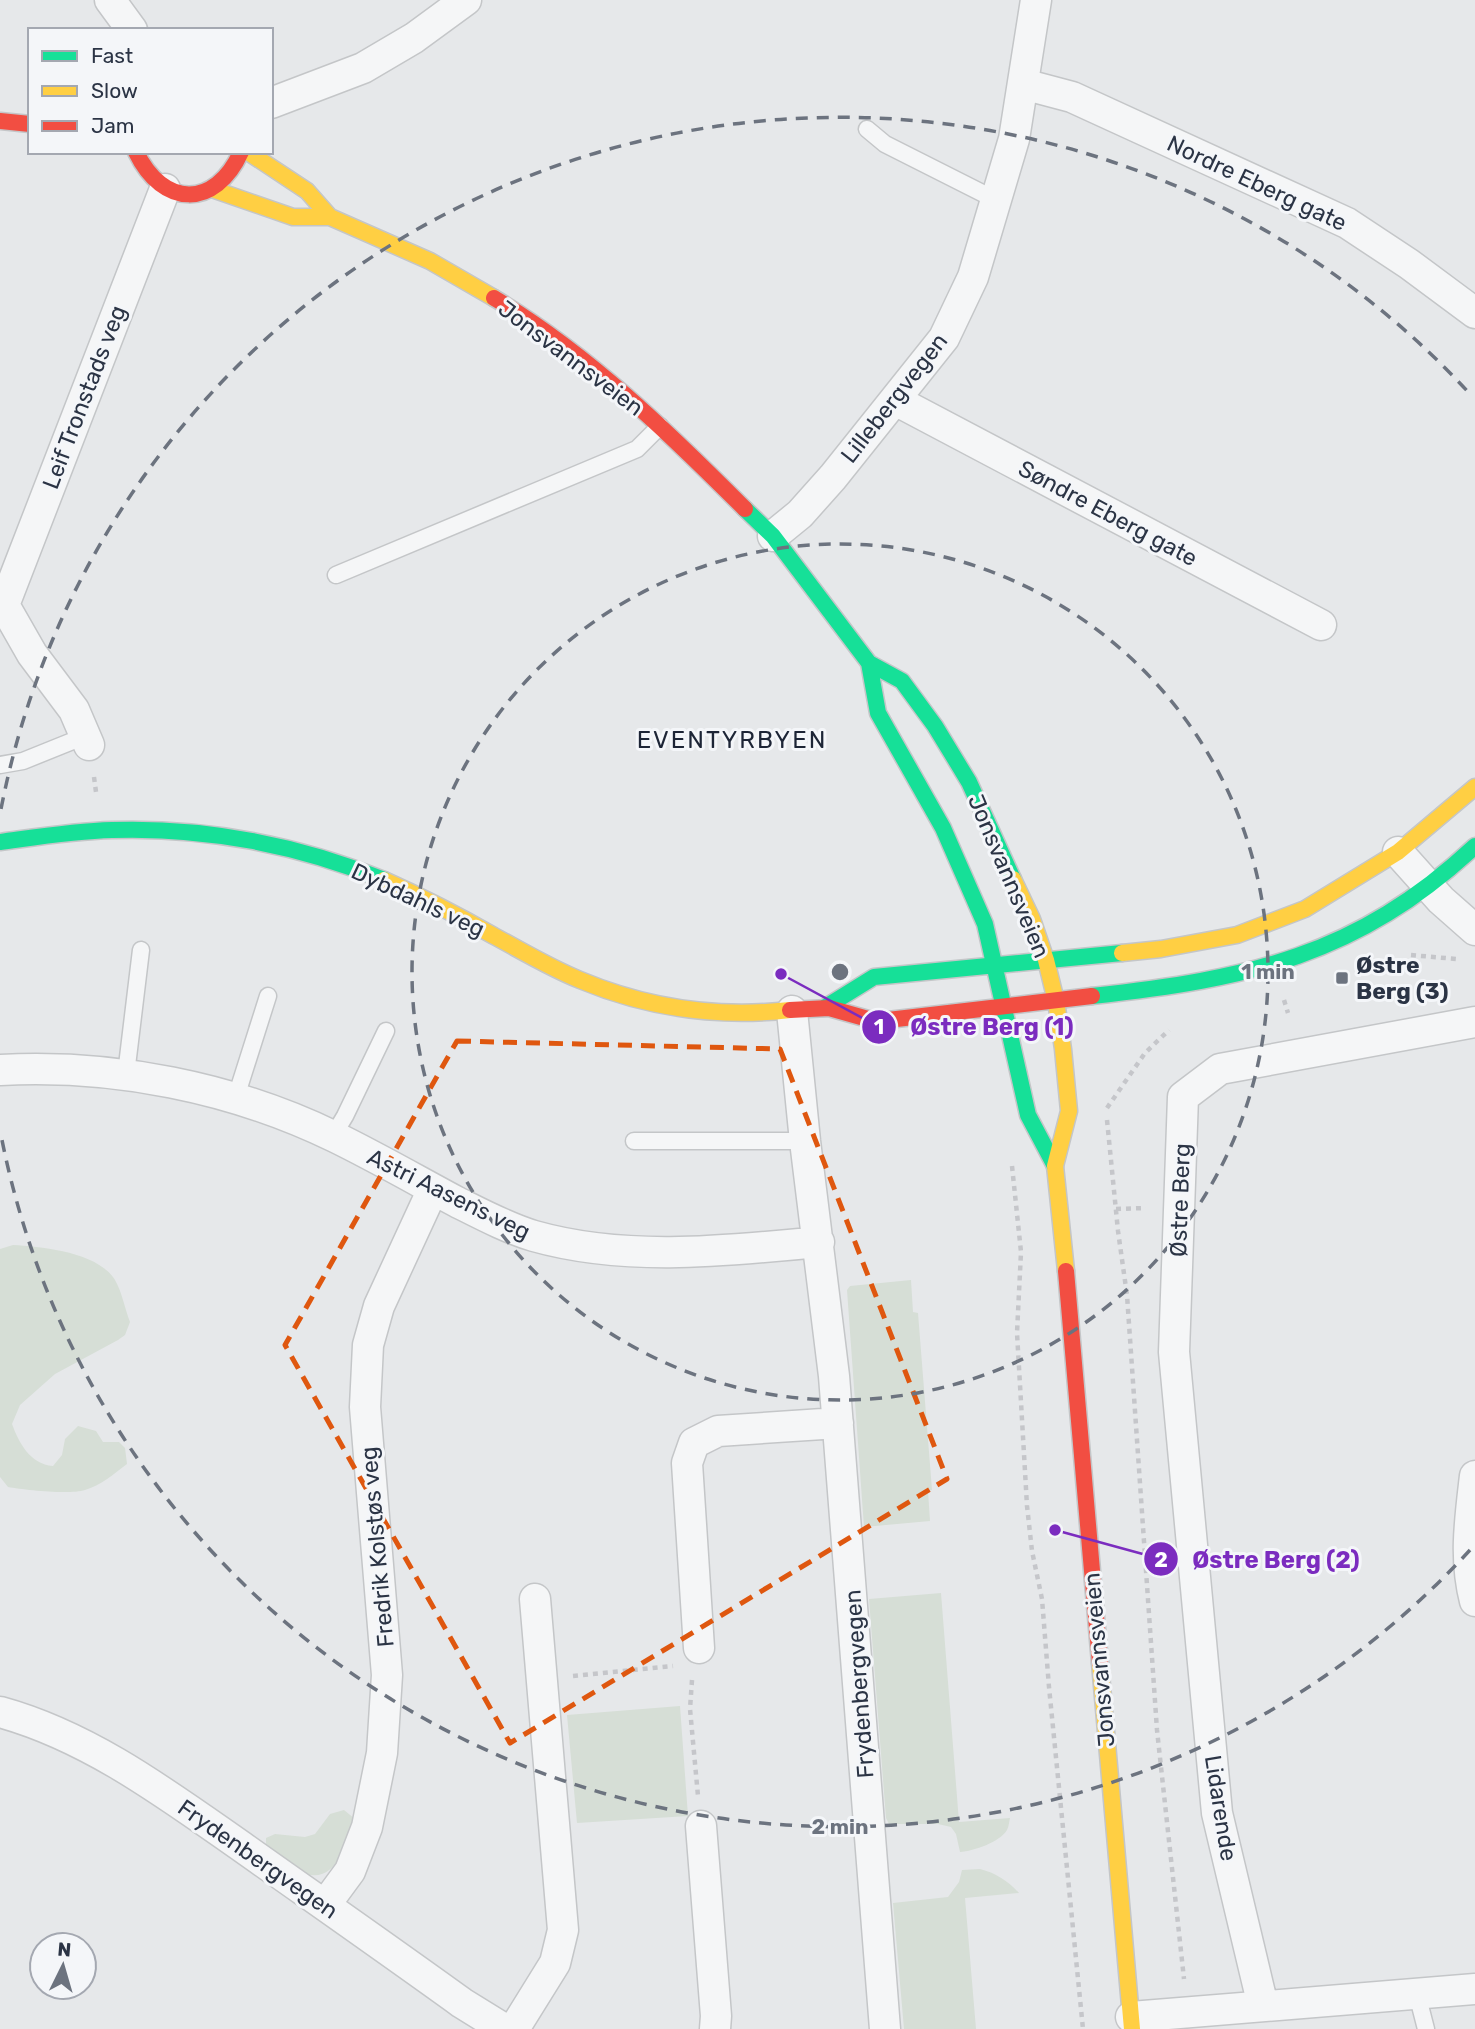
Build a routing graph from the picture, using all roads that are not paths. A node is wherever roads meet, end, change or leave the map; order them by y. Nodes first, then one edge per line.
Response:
1 (110, 0) edge
2 (466, 0) edge
3 (1036, 0) edge
4 (131, 28) edge
5 (1023, 84) junction
6 (273, 102) edge
7 (0, 121) edge
8 (28, 124) edge
9 (867, 130) dead end
10 (240, 154) edge
11 (251, 154) edge
12 (120, 155) dead end
13 (137, 156) edge
14 (164, 189) junction
15 (212, 189) junction
16 (996, 200) junction
17 (330, 217) junction
18 (1475, 313) edge
19 (895, 400) junction
20 (660, 426) junction
21 (772, 536) junction
22 (336, 575) dead end
23 (2, 605) edge
24 (1321, 625) dead end
25 (869, 663) junction
26 (87, 740) joint
27 (0, 765) edge
28 (1475, 786) edge
29 (0, 842) edge
30 (1475, 846) edge
31 (1398, 852) junction
32 (1428, 887) junction
33 (1475, 930) edge
34 (141, 950) dead end
35 (1046, 960) junction
36 (996, 965) junction
37 (268, 996) dead end
38 (1056, 1001) junction
39 (1006, 1007) junction
40 (824, 1008) junction
41 (792, 1011) junction
42 (1475, 1022) edge
43 (386, 1031) dead end
44 (0, 1070) edge
45 (126, 1074) junction
46 (236, 1097) junction
47 (333, 1136) junction
48 (634, 1141) dead end
49 (805, 1141) junction
50 (1055, 1166) junction
51 (433, 1189) junction
52 (819, 1242) junction
53 (838, 1423) junction
54 (1475, 1476) edge
55 (535, 1599) dead end
56 (1475, 1601) edge
57 (1198, 1607) joint
58 (697, 1655) road end
59 (0, 1712) edge
60 (701, 1826) road end
61 (325, 1905) junction
62 (1475, 1989) edge
63 (1417, 1994) junction
64 (1263, 2006) junction
65 (1131, 2023) edge
66 (504, 2029) edge
67 (514, 2029) edge
68 (715, 2029) edge
69 (885, 2029) edge
70 (1426, 2029) edge

1 - 4 street
2 - 6 street
3 - 5 street, Lillebergvegen
5 - 16 street, Lillebergvegen
5 - 18 street, Nordre Eberg gate
7 - 8 street
9 - 16 lane
10 - 15 street
11 - 17 street, Jonsvannsveien
12 - 13 street
13 - 14 street
14 - 15 street
14 - 23 street, Leif Tronstads veg
15 - 17 street, Jonsvannsveien
16 - 19 street, Lillebergvegen
17 - 20 street, Jonsvannsveien
19 - 21 street, Lillebergvegen
19 - 24 street, Søndre Eberg gate
20 - 21 street, Jonsvannsveien
20 - 22 lane, Jonsvannsveien
21 - 25 street, Jonsvannsveien
23 - 26 street, Leif Tronstads veg
25 - 35 street, Jonsvannsveien
25 - 36 street, Jonsvannsveien
26 - 27 lane, Leif Tronstads veg
28 - 31 street, Dybdahls veg
29 - 41 street, Dybdahls veg
30 - 32 street, Dybdahls veg
31 - 32 street
31 - 35 street, Dybdahls veg
32 - 33 street
32 - 38 street, Dybdahls veg
34 - 45 lane
35 - 36 street, Dybdahls veg
35 - 38 street, Jonsvannsveien
36 - 39 street, Jonsvannsveien
36 - 40 street, Dybdahls veg
37 - 46 lane
38 - 39 street, Dybdahls veg
38 - 50 street, Jonsvannsveien
39 - 40 street, Dybdahls veg
39 - 50 street, Jonsvannsveien
40 - 41 street, Dybdahls veg
41 - 49 street, Frydenbergvegen
42 - 57 street, Østre Berg
43 - 47 lane
44 - 45 street, Astri Aasens veg
45 - 46 street, Astri Aasens veg
46 - 47 street, Astri Aasens veg
47 - 51 street, Astri Aasens veg
48 - 49 lane
49 - 52 street, Frydenbergvegen
50 - 65 street, Jonsvannsveien
51 - 52 street, Astri Aasens veg
51 - 61 street, Fredrik Kolstøs veg
52 - 53 street, Frydenbergvegen
53 - 58 street
53 - 69 street, Frydenbergvegen
54 - 56 street
55 - 67 street
57 - 64 street, Lidarende
59 - 61 street, Frydenbergvegen
60 - 68 street
61 - 66 street, Frydenbergvegen
62 - 63 street
63 - 64 street
63 - 70 lane
64 - 65 street

